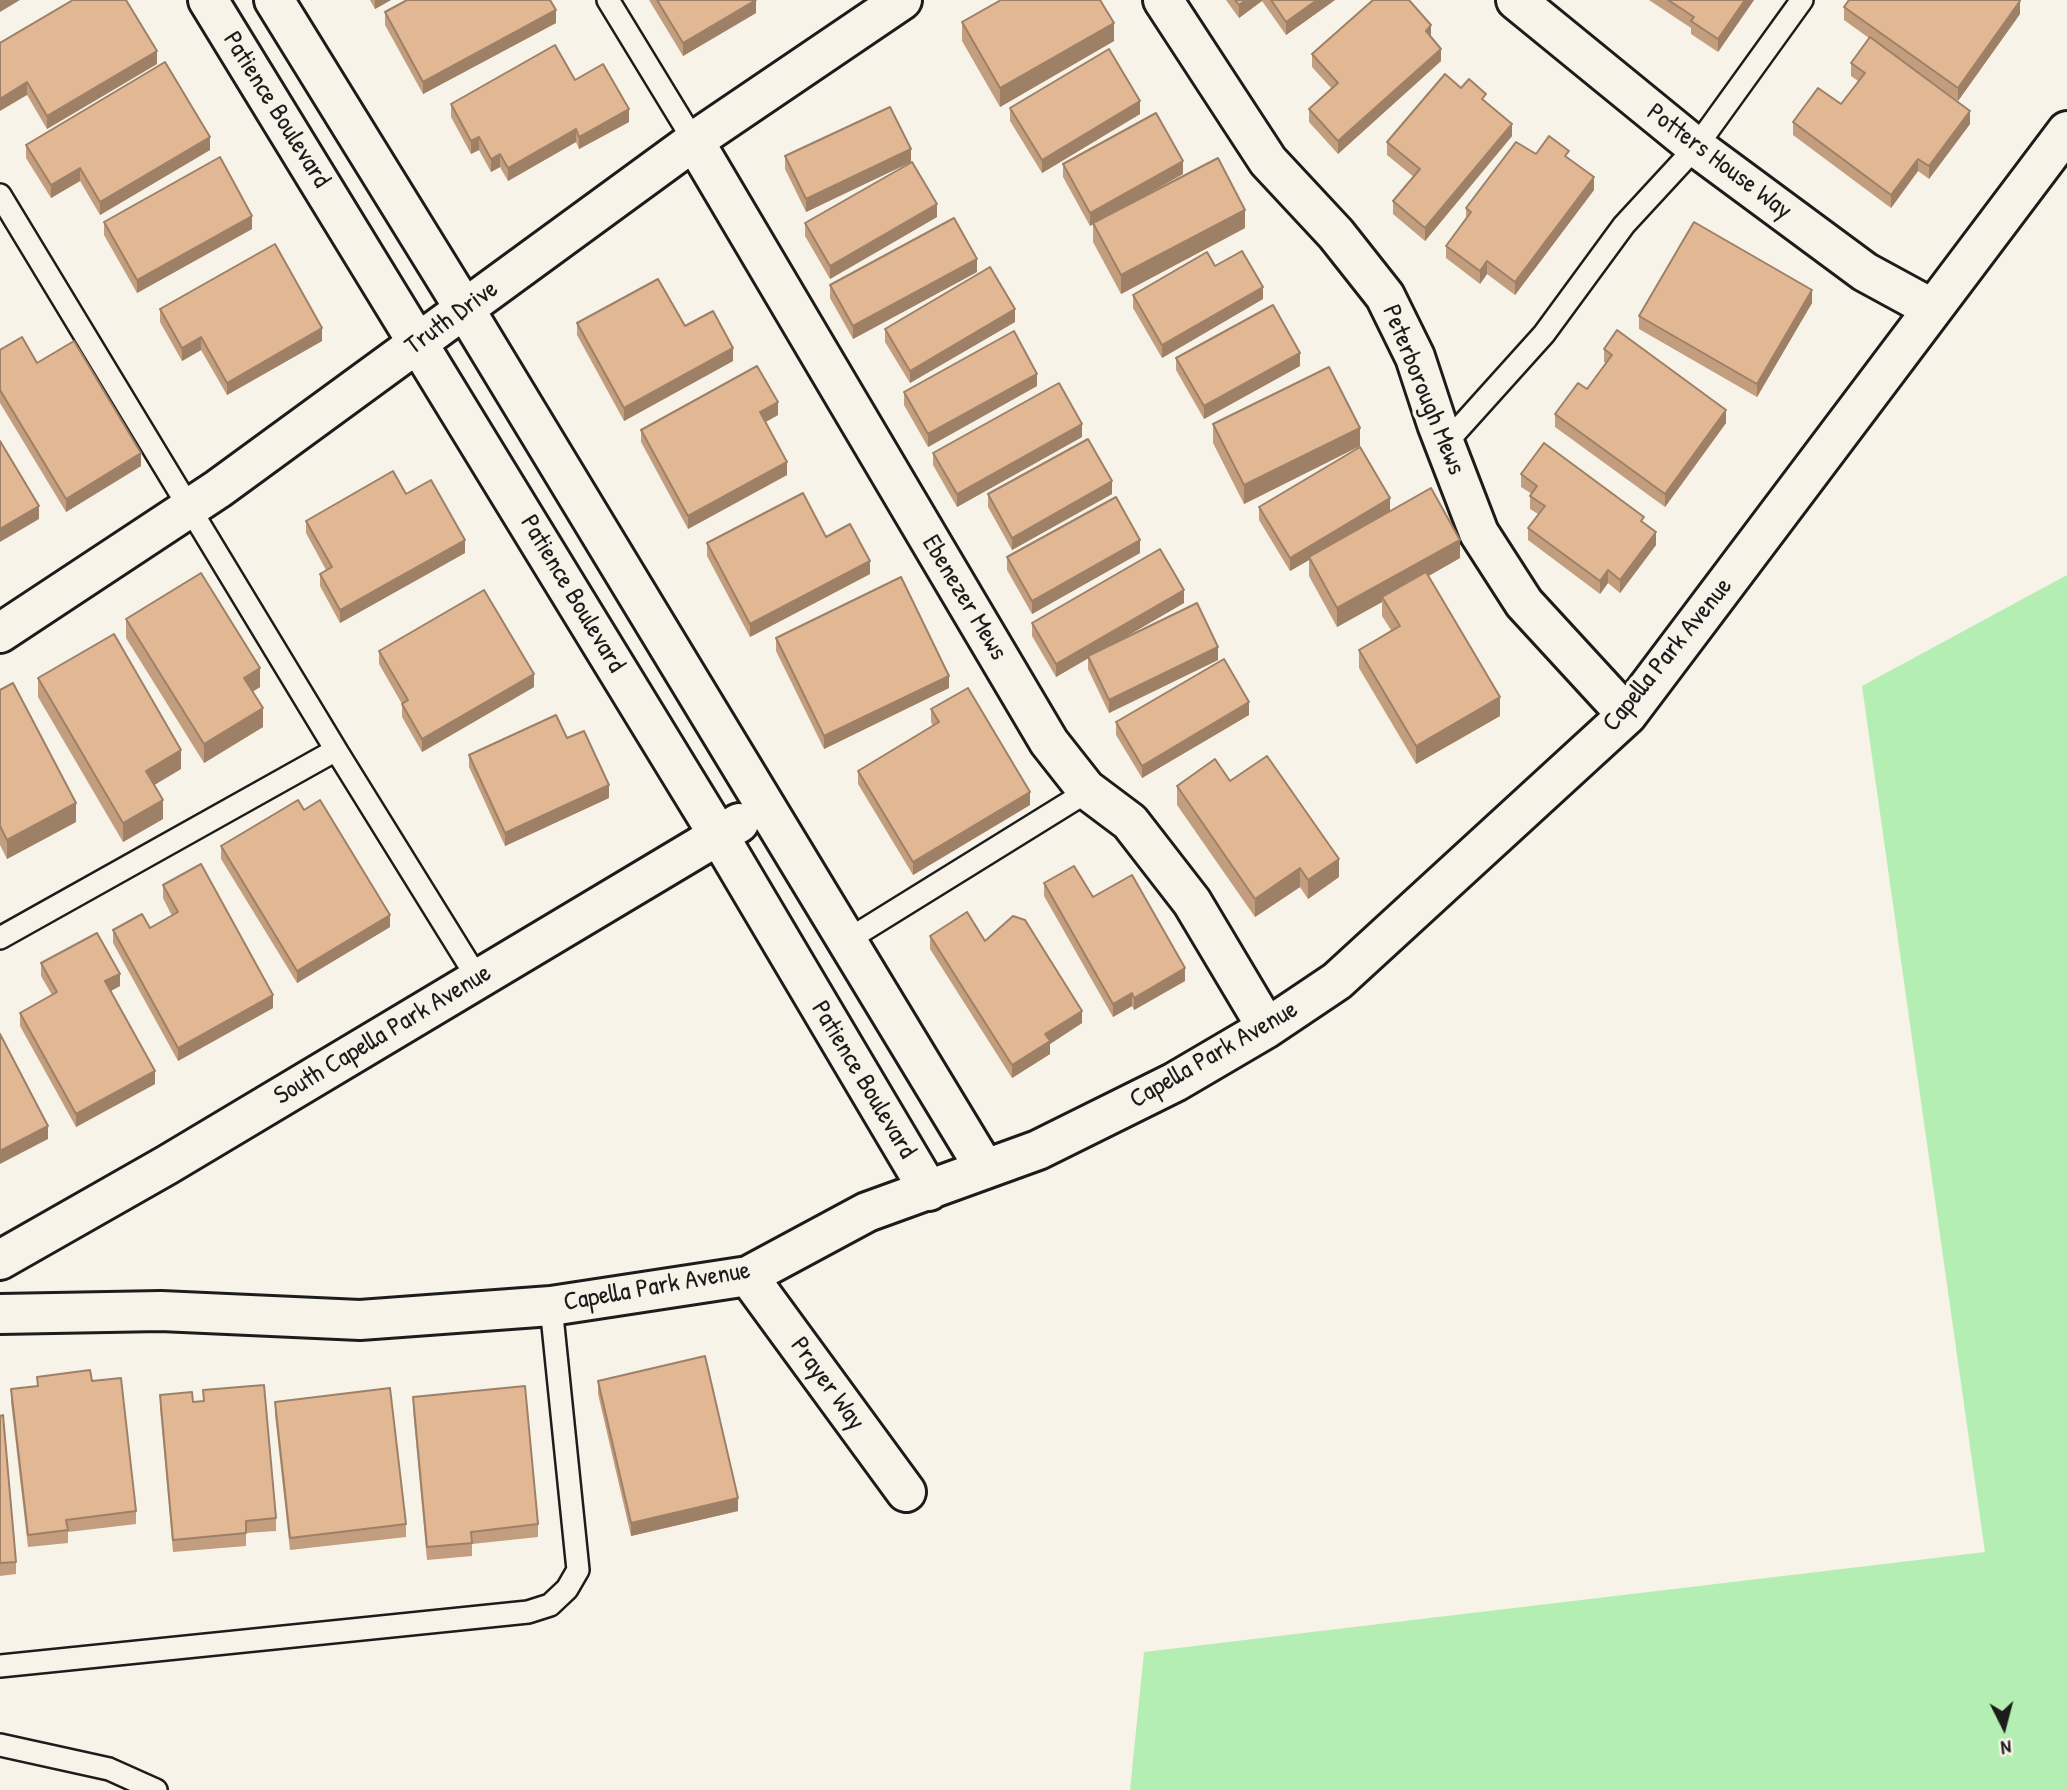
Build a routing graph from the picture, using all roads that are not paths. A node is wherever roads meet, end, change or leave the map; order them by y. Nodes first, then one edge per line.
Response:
1 (208, 0) edge
2 (274, 0) edge
3 (608, 0) edge
4 (902, 0) edge
5 (1163, 0) edge
6 (1516, 0) edge
7 (1802, 0) edge
8 (2067, 131) edge
9 (694, 141) junction
10 (1696, 147) junction
11 (0, 195) edge
12 (6, 218) edge
13 (464, 309) junction
14 (1933, 309) junction
15 (418, 342) junction
16 (1445, 444) junction
17 (189, 508) junction
18 (0, 633) edge
19 (1627, 715) junction
20 (336, 750) junction
21 (1088, 791) junction
22 (765, 806) junction
23 (719, 836) junction
24 (0, 938) edge
25 (846, 941) junction
26 (478, 979) junction
27 (1267, 1028) junction
28 (985, 1169) junction
29 (929, 1191) junction
30 (0, 1260) edge
31 (748, 1276) junction
32 (551, 1306) junction
33 (0, 1314) edge
34 (906, 1492) dead end
35 (0, 1666) edge
36 (0, 1745) edge
37 (156, 1790) edge

1 - 15 street, Patience Boulevard
2 - 13 street
3 - 9 lane
4 - 9 street, Truth Drive
5 - 16 street, Peterborough Mews
6 - 10 street, Potters House Way
7 - 10 lane
8 - 14 street, Capella Park Avenue
9 - 13 street, Truth Drive
9 - 21 street, Ebenezer Mews
10 - 14 street, Potters House Way
10 - 16 lane
11 - 12 lane
12 - 17 lane
13 - 15 street, Truth Drive
13 - 22 street
14 - 19 street, Capella Park Avenue
15 - 17 street, Truth Drive
15 - 23 street, Patience Boulevard
16 - 19 street, Peterborough Mews
17 - 18 street, Truth Drive
17 - 20 lane
19 - 27 street, Capella Park Avenue
20 - 24 lane
20 - 26 lane
21 - 25 lane
21 - 27 street, Ebenezer Mews
22 - 23 street, South Capella Park Avenue
22 - 25 street
23 - 26 street, South Capella Park Avenue
23 - 29 street, Patience Boulevard
25 - 28 street
26 - 30 street, South Capella Park Avenue
27 - 28 street, Capella Park Avenue
28 - 29 street, Capella Park Avenue
29 - 31 street, Capella Park Avenue
31 - 32 street, Capella Park Avenue
31 - 34 street, Prayer Way
32 - 33 street, Capella Park Avenue
32 - 35 lane
36 - 37 lane

